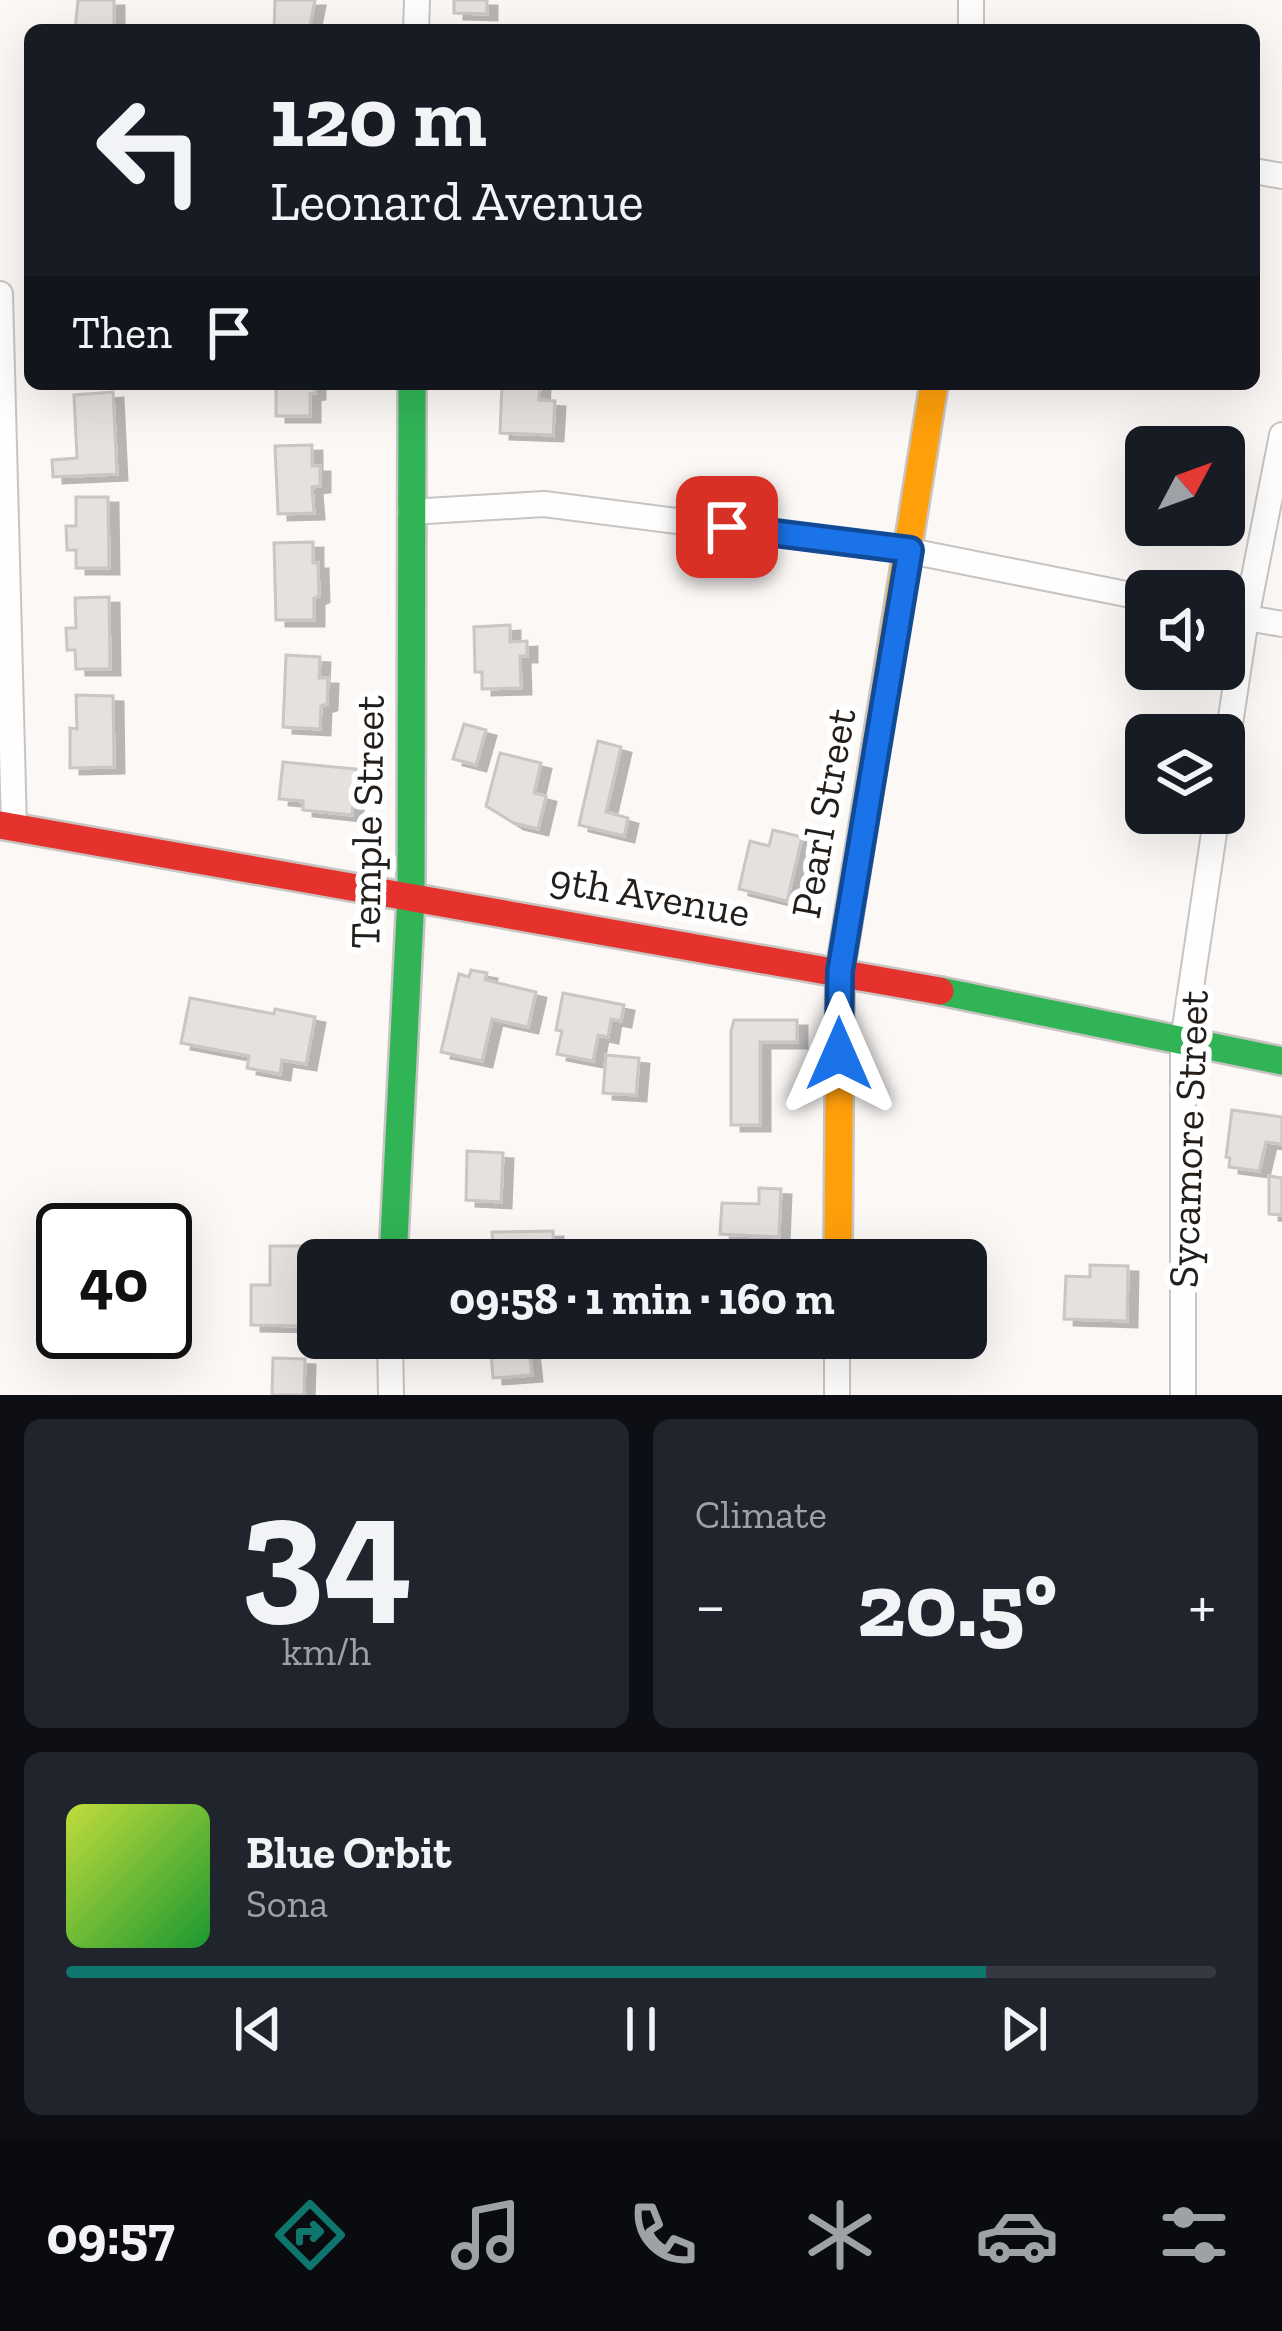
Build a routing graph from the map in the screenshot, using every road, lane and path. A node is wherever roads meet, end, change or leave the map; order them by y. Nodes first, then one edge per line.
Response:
1 (0, 294) edge
2 (412, 390) edge
3 (933, 390) edge
4 (1282, 435) edge
5 (410, 512) junction
6 (910, 550) junction
7 (1245, 577) edge
8 (1125, 594) edge
9 (1245, 618) edge
10 (1282, 625) edge
11 (7, 826) edge
12 (1213, 834) edge
13 (411, 896) junction
14 (840, 971) junction
15 (1183, 1041) junction
16 (1282, 1061) edge
17 (394, 1239) edge
18 (838, 1239) edge
19 (390, 1359) edge
20 (837, 1359) edge
21 (391, 1395) edge
22 (837, 1395) edge
23 (1184, 1395) edge

1 - 11 street
2 - 5 street, Temple Street
3 - 6 street, Pearl Street
4 - 7 street
5 - 6 street
5 - 13 street, Temple Street
6 - 8 street
6 - 14 street, Pearl Street
9 - 10 street
11 - 13 street, 9th Avenue
12 - 15 street, Sycamore Street
13 - 14 street, 9th Avenue
13 - 17 street, Temple Street
14 - 15 street, 9th Avenue
14 - 18 street, Pearl Street
15 - 16 street, 9th Avenue
15 - 23 street, Sycamore Street
19 - 21 street
20 - 22 street

